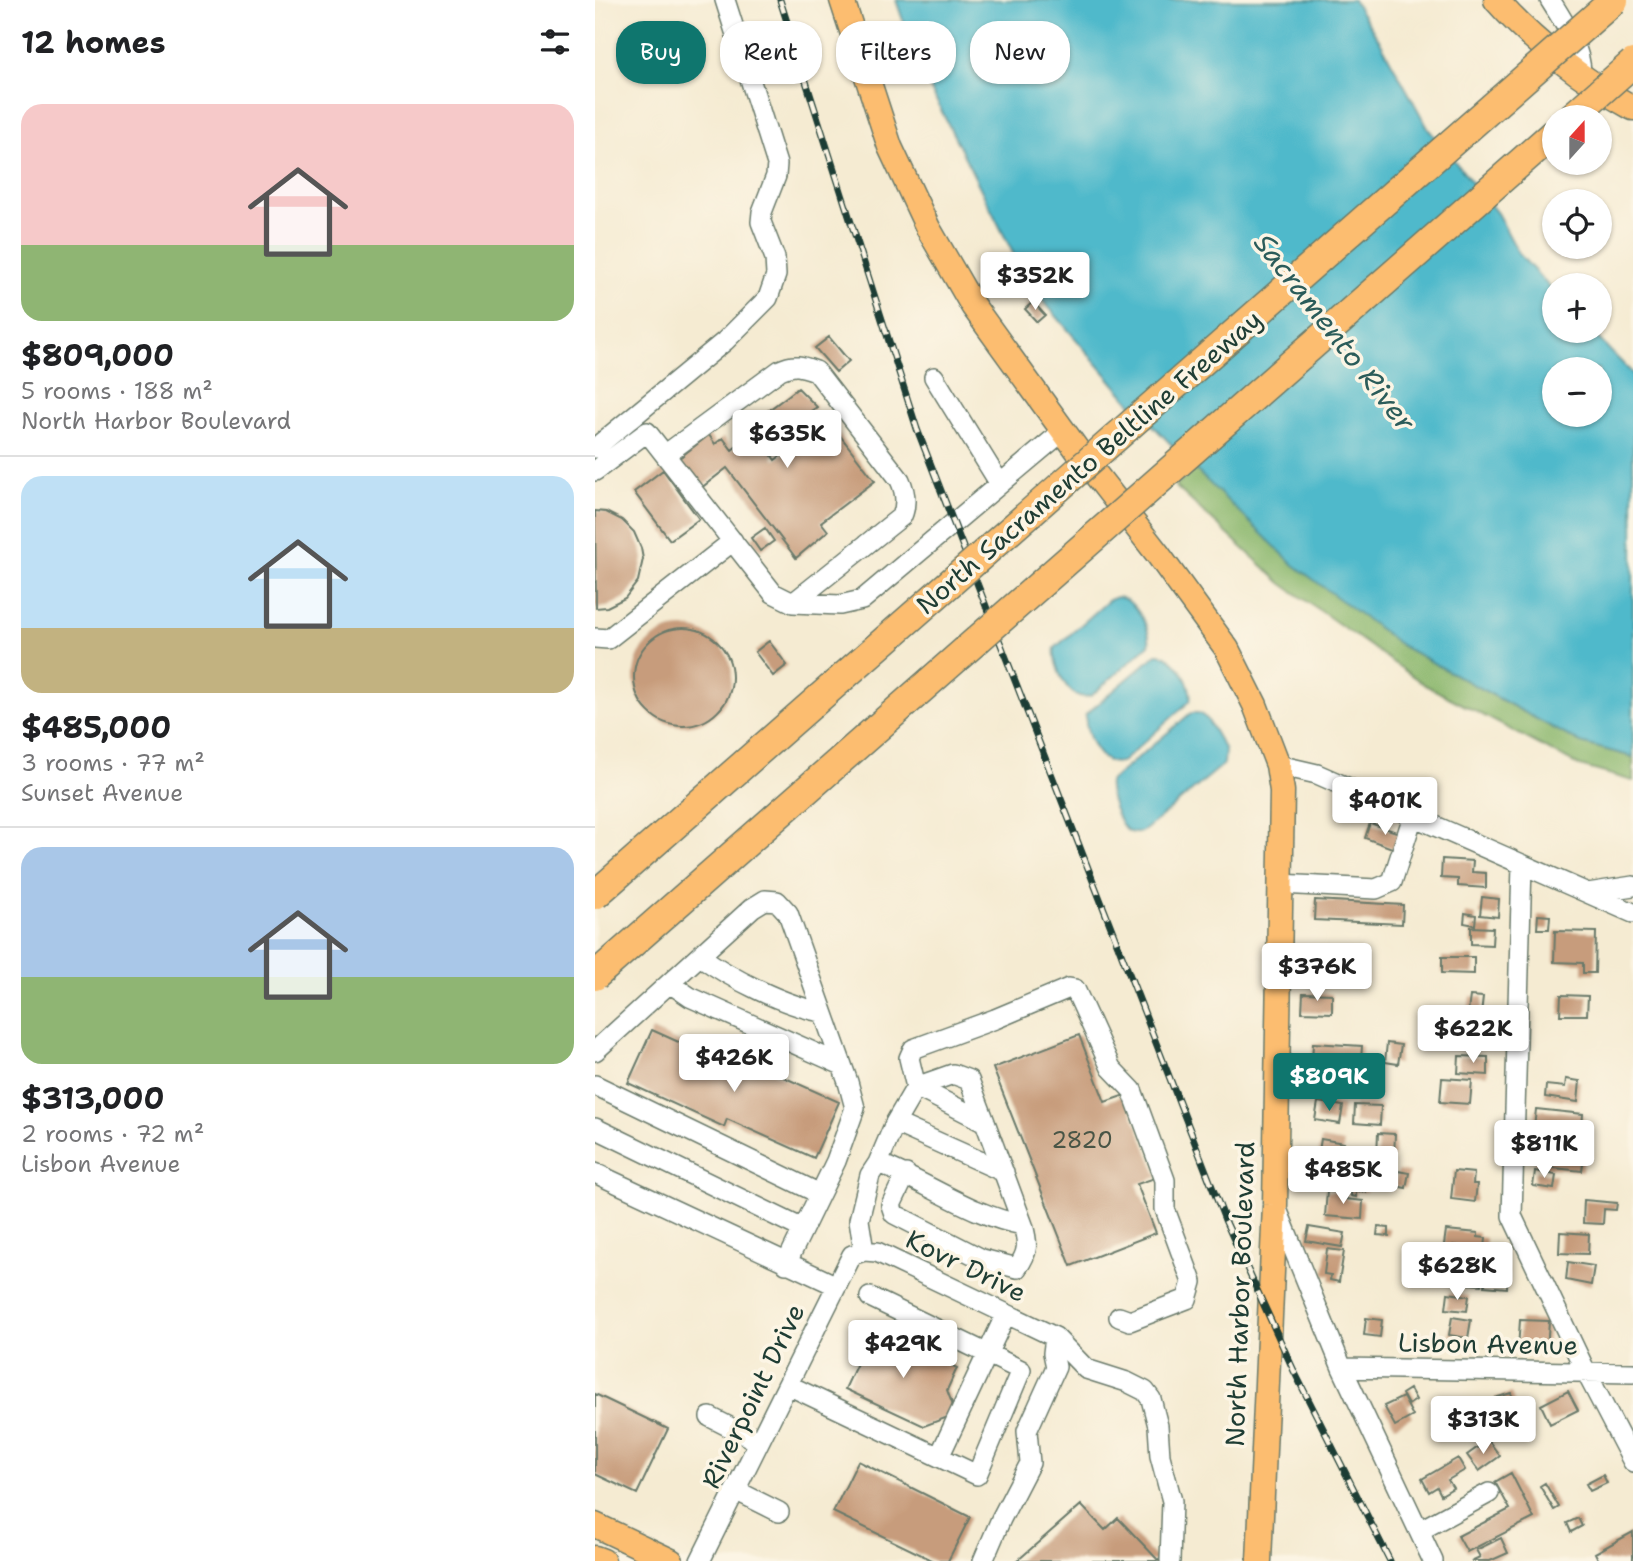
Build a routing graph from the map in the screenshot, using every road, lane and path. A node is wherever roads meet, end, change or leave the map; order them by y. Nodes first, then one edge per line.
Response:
1 (725, 0) edge
2 (842, 0) edge
3 (1496, 0) edge
4 (1550, 0) edge
5 (1614, 0) edge
6 (1633, 63) edge
7 (1581, 74) junction
8 (1586, 105) edge
9 (1633, 108) edge
10 (1542, 144) edge
11 (934, 377) dead end
12 (1063, 431) junction
13 (595, 448) edge
14 (666, 454) junction
15 (595, 471) edge
16 (1000, 484) junction
17 (733, 541) junction
18 (793, 603) junction
19 (595, 638) edge
20 (1278, 765) junction
21 (1413, 816) junction
22 (1522, 865) junction
23 (1280, 884) junction
24 (1633, 886) edge
25 (1587, 893) junction
26 (595, 895) edge
27 (1633, 913) edge
28 (701, 956) junction
29 (595, 976) edge
30 (671, 984) junction
31 (822, 1012) junction
32 (595, 1051) edge
33 (842, 1065) junction
34 (595, 1085) edge
35 (916, 1087) junction
36 (985, 1122) junction
37 (895, 1123) junction
38 (595, 1128) edge
39 (878, 1163) junction
40 (1004, 1172) junction
41 (595, 1173) edge
42 (906, 1174) junction
43 (820, 1194) junction
44 (1275, 1205) junction
45 (1023, 1225) junction
46 (803, 1229) junction
47 (858, 1253) junction
48 (786, 1264) junction
49 (837, 1286) junction
50 (870, 1297) dead end
51 (1006, 1314) junction
52 (1119, 1317) dead end
53 (1055, 1337) junction
54 (988, 1354) junction
55 (1342, 1368) junction
56 (1586, 1372) junction
57 (1633, 1373) edge
58 (788, 1385) junction
59 (710, 1416) dead end
60 (759, 1442) junction
61 (939, 1457) junction
62 (1633, 1462) edge
63 (735, 1490) junction
64 (1489, 1493) dead end
65 (779, 1511) dead end
66 (595, 1525) edge
67 (1419, 1531) junction
68 (595, 1558) edge
69 (603, 1561) edge
70 (671, 1561) edge
71 (700, 1561) edge
72 (983, 1561) edge
73 (1170, 1561) edge
74 (1259, 1561) edge
75 (1433, 1561) edge

1 - 13 street
2 - 12 main road, North Harbor Boulevard
3 - 7 main road
4 - 7 street
5 - 26 highway, North Sacramento Beltline Freeway, bridge
6 - 8 highway, bridge
7 - 9 main road
10 - 29 highway, bridge
11 - 16 street
12 - 16 street
12 - 20 main road, North Harbor Boulevard
14 - 15 street
14 - 17 street
14 - 18 street
16 - 18 street
17 - 18 street
17 - 19 street
20 - 21 street
20 - 23 main road, North Harbor Boulevard
21 - 22 street
21 - 23 street
22 - 25 street
22 - 56 street
23 - 44 main road, North Harbor Boulevard
24 - 25 street
25 - 27 street
28 - 30 street
28 - 31 street
28 - 31 street
30 - 32 street
30 - 33 street
31 - 33 street
33 - 43 street
34 - 43 street
35 - 36 street
35 - 36 street
35 - 37 street
35 - 52 street
36 - 40 street
37 - 39 street
37 - 40 street
38 - 46 street
39 - 42 street
39 - 47 street
40 - 45 street
41 - 48 street
42 - 45 street
42 - 45 street
43 - 46 street
44 - 55 street
44 - 74 main road, North Harbor Boulevard
46 - 48 street
47 - 49 street, Riverpoint Drive
47 - 51 street, Kovr Drive
48 - 49 street
49 - 58 street, Riverpoint Drive
50 - 54 street
51 - 53 street, Kovr Drive
51 - 54 street
53 - 72 street
53 - 73 street
54 - 61 street
54 - 61 street
55 - 56 street, Lisbon Avenue
55 - 67 street
56 - 57 street, Lisbon Avenue
56 - 62 street
58 - 60 street, Riverpoint Drive
58 - 61 street
59 - 60 street
60 - 63 street, Riverpoint Drive
63 - 65 street
63 - 71 street, Riverpoint Drive
64 - 67 street
66 - 70 main road
67 - 75 street
68 - 69 main road

